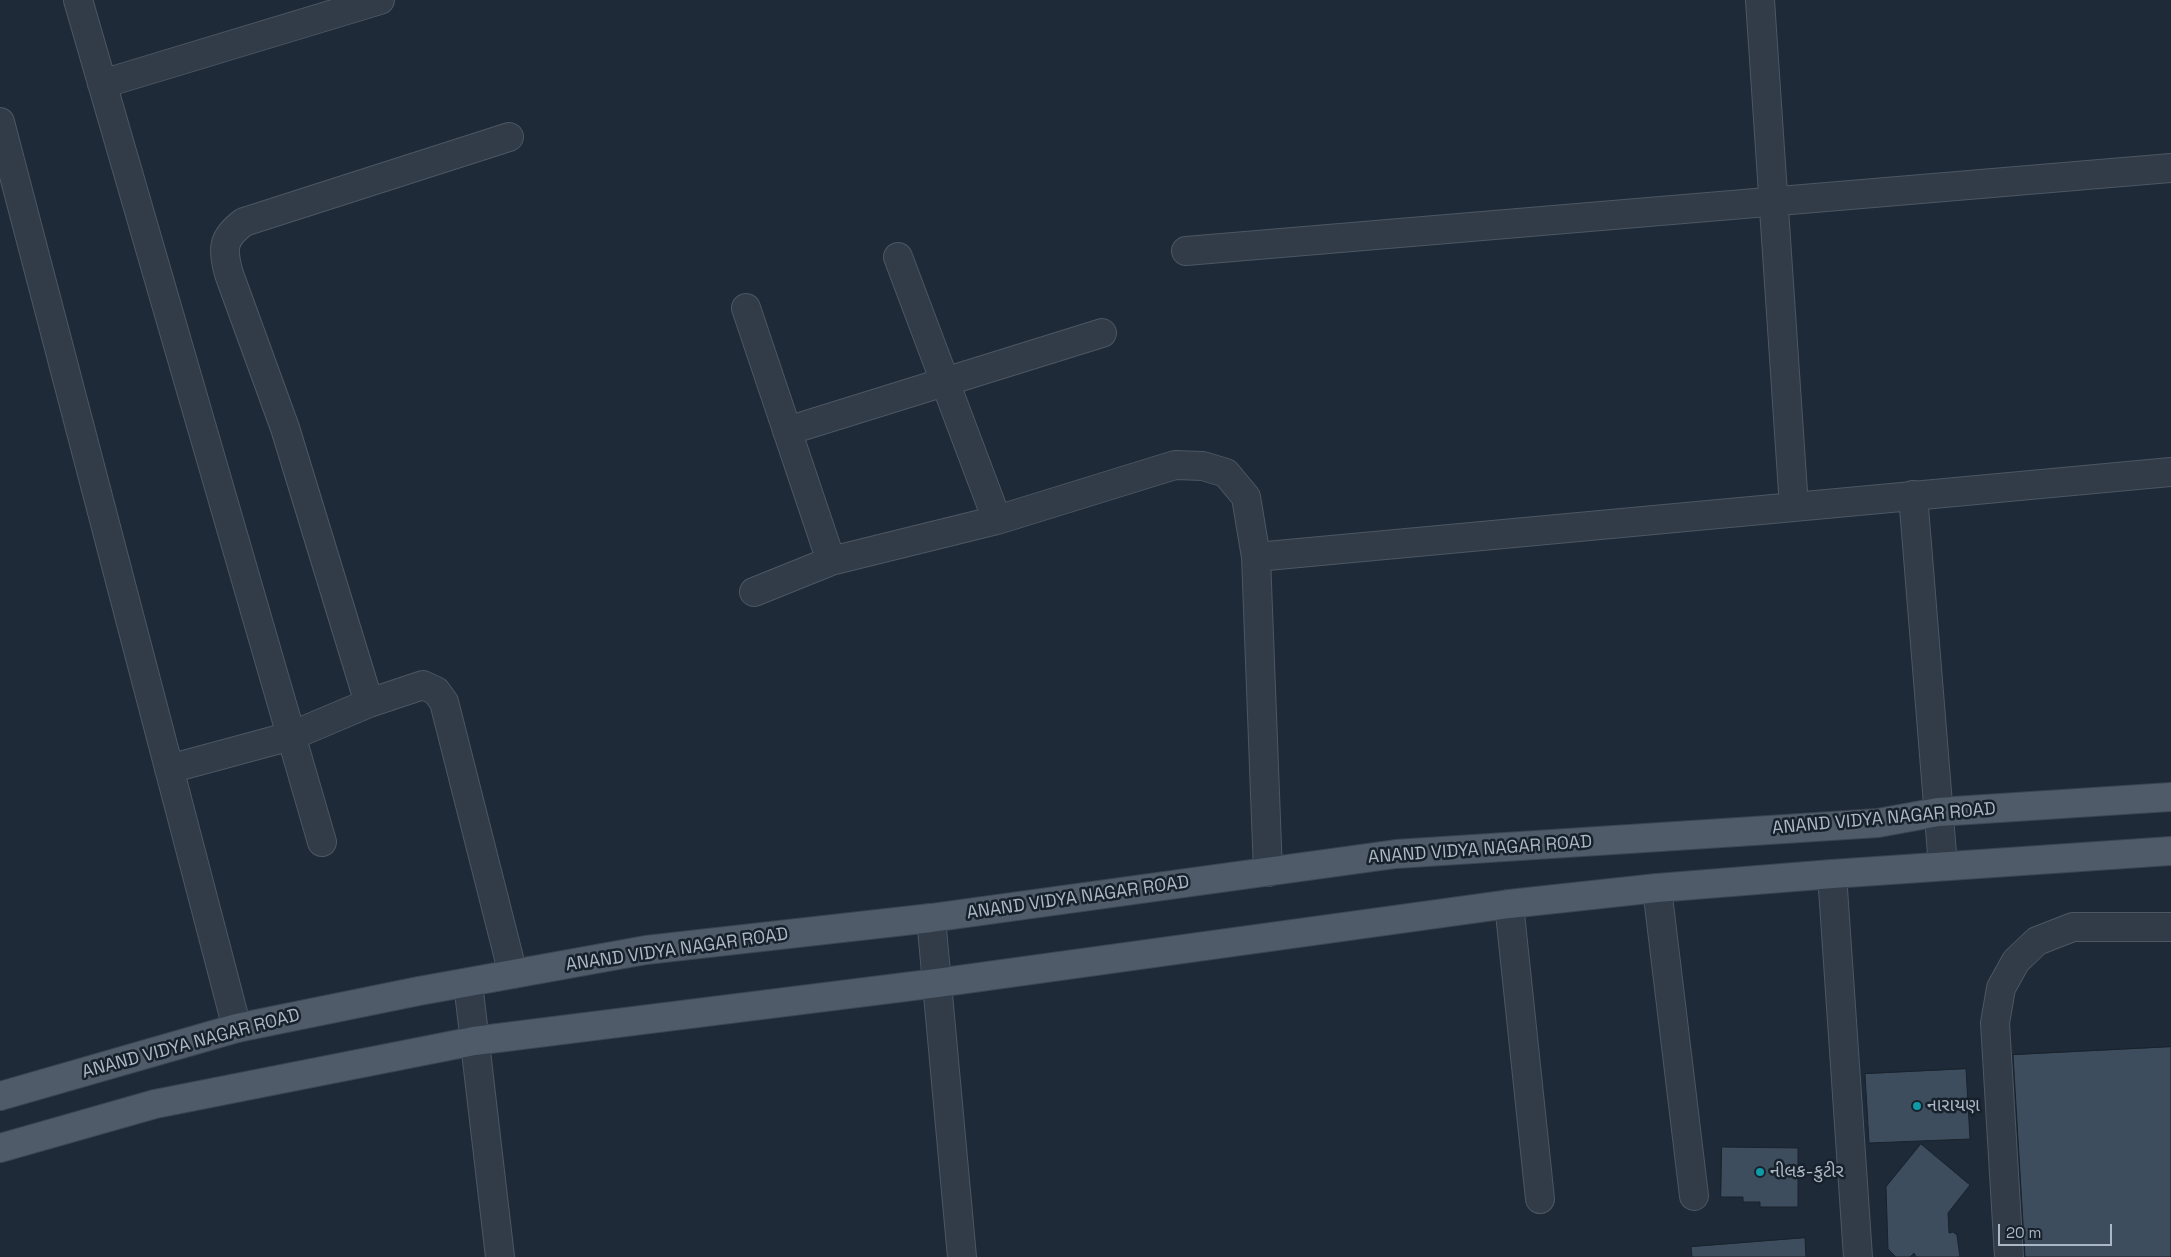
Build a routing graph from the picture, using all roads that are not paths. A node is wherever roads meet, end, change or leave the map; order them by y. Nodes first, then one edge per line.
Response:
1 (78, 0) edge
2 (380, 0) edge
3 (1760, 0) edge
4 (102, 84) junction
5 (0, 122) edge
6 (509, 137) dead end
7 (2171, 168) edge
8 (1773, 201) junction
9 (1186, 251) dead end
10 (898, 257) dead end
11 (746, 308) dead end
12 (1102, 333) dead end
13 (944, 382) junction
14 (787, 431) junction
15 (2171, 472) edge
16 (1913, 495) junction
17 (1794, 507) junction
18 (997, 520) junction
19 (1256, 557) junction
20 (831, 561) junction
21 (754, 592) dead end
22 (370, 703) junction
23 (291, 736) junction
24 (169, 769) junction
25 (2171, 797) edge
26 (1938, 812) junction
27 (322, 842) dead end
28 (2171, 850) edge
29 (1943, 866) junction
30 (1268, 872) junction
31 (1832, 874) junction
32 (1657, 888) junction
33 (1509, 904) junction
34 (931, 918) junction
35 (2171, 927) edge
36 (513, 974) junction
37 (468, 982) junction
38 (937, 983) junction
39 (237, 1028) junction
40 (474, 1040) junction
41 (0, 1096) edge
42 (0, 1148) edge
43 (1694, 1196) dead end
44 (1540, 1199) dead end
45 (500, 1257) edge
46 (962, 1257) edge
47 (1858, 1257) edge
48 (2009, 1257) edge

1 - 4 street
2 - 4 street
3 - 8 street
4 - 23 street
5 - 24 street
6 - 22 street
7 - 8 street
8 - 9 street
8 - 17 street
10 - 13 street
11 - 14 street
12 - 13 street
13 - 14 street
13 - 18 street
14 - 20 street
15 - 16 street
16 - 17 street
16 - 26 street
17 - 19 street
18 - 19 street
18 - 20 street
19 - 30 street
20 - 21 street
22 - 23 street
22 - 36 street
23 - 24 street
23 - 27 street
24 - 39 street
25 - 26 main road, ANAND VIDYA NAGAR ROAD
26 - 29 street
26 - 30 main road, ANAND VIDYA NAGAR ROAD
28 - 29 main road
29 - 31 main road
30 - 34 main road, ANAND VIDYA NAGAR ROAD
31 - 32 main road
31 - 47 street
32 - 33 main road
32 - 43 street
33 - 38 main road
33 - 44 street
34 - 36 main road, ANAND VIDYA NAGAR ROAD
34 - 38 street
35 - 48 street
36 - 37 main road, ANAND VIDYA NAGAR ROAD
37 - 39 main road, ANAND VIDYA NAGAR ROAD
37 - 40 street
38 - 40 main road
38 - 46 street
39 - 41 main road, ANAND VIDYA NAGAR ROAD
40 - 42 main road
40 - 45 street

